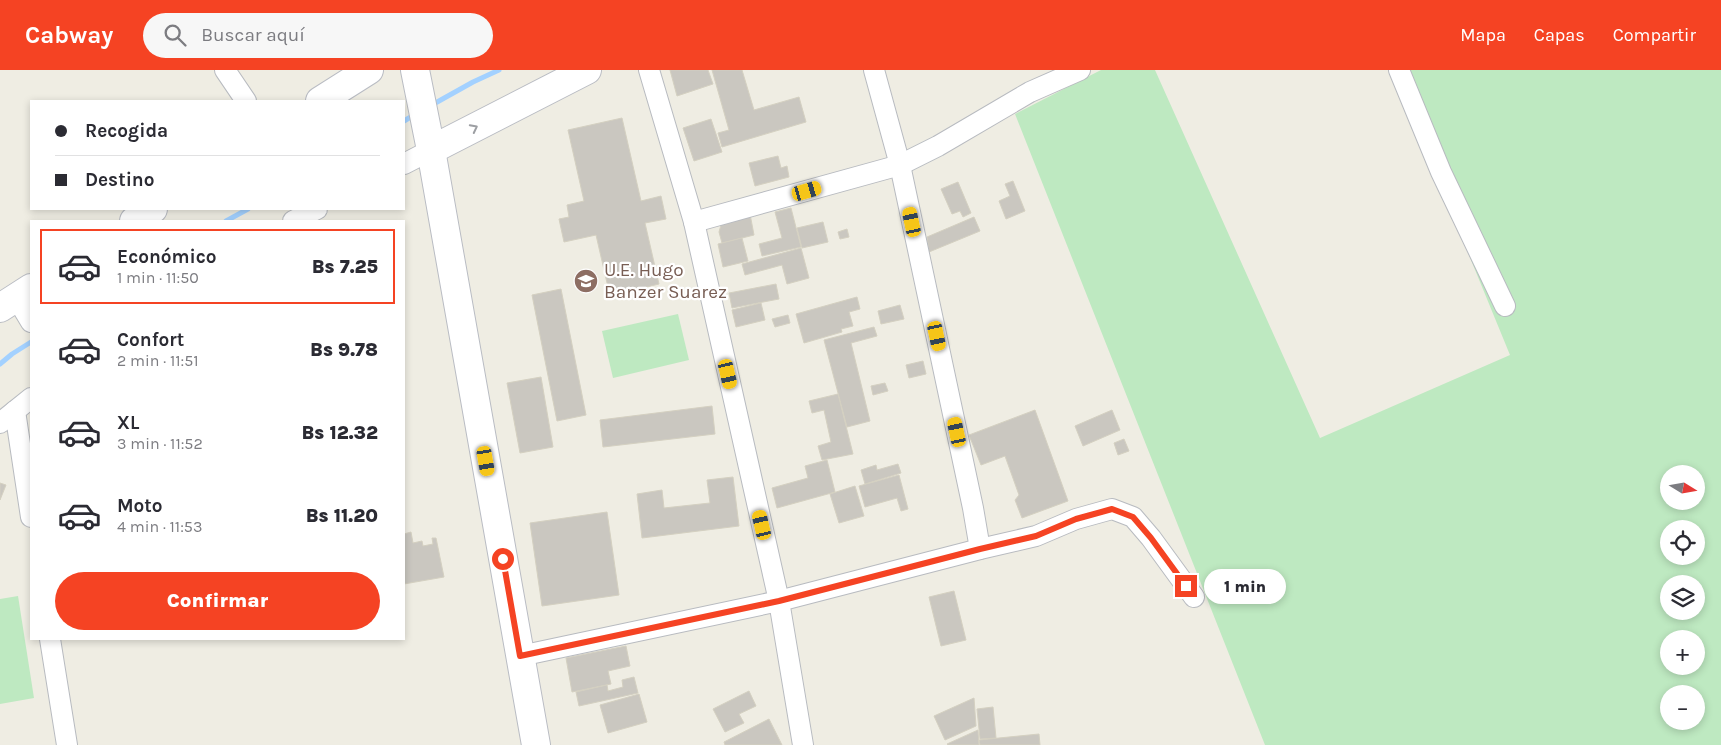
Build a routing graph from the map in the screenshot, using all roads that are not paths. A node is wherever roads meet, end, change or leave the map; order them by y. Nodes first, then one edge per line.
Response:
1 (226, 70) edge
2 (369, 70) edge
3 (587, 70) edge
4 (649, 70) edge
5 (874, 70) edge
6 (1080, 70) edge
7 (1399, 70) edge
8 (417, 79) edge
9 (245, 100) edge
10 (322, 100) edge
11 (428, 139) junction
12 (405, 163) edge
13 (900, 165) junction
14 (151, 210) edge
15 (315, 210) edge
16 (136, 220) edge
17 (295, 220) edge
18 (694, 222) junction
19 (1505, 306) dead end
20 (30, 399) edge
21 (8, 417) edge
22 (30, 513) edge
23 (980, 549) junction
24 (1194, 597) dead end
25 (779, 601) junction
26 (50, 640) edge
27 (520, 656) junction
28 (67, 745) edge
29 (536, 745) edge
30 (803, 745) edge

1 - 9 street
2 - 10 main road
11 -> 3 main road
4 - 18 street
5 - 13 street
6 - 13 street
7 - 19 street
8 - 11 main road
11 - 12 street
11 - 27 main road
13 - 18 street
13 - 23 street
14 - 16 main road
15 - 17 street
18 - 25 street
20 - 21 street
21 - 22 street
23 - 24 street
23 - 25 street
25 - 27 street
25 - 30 street
26 - 28 street
27 - 29 main road

